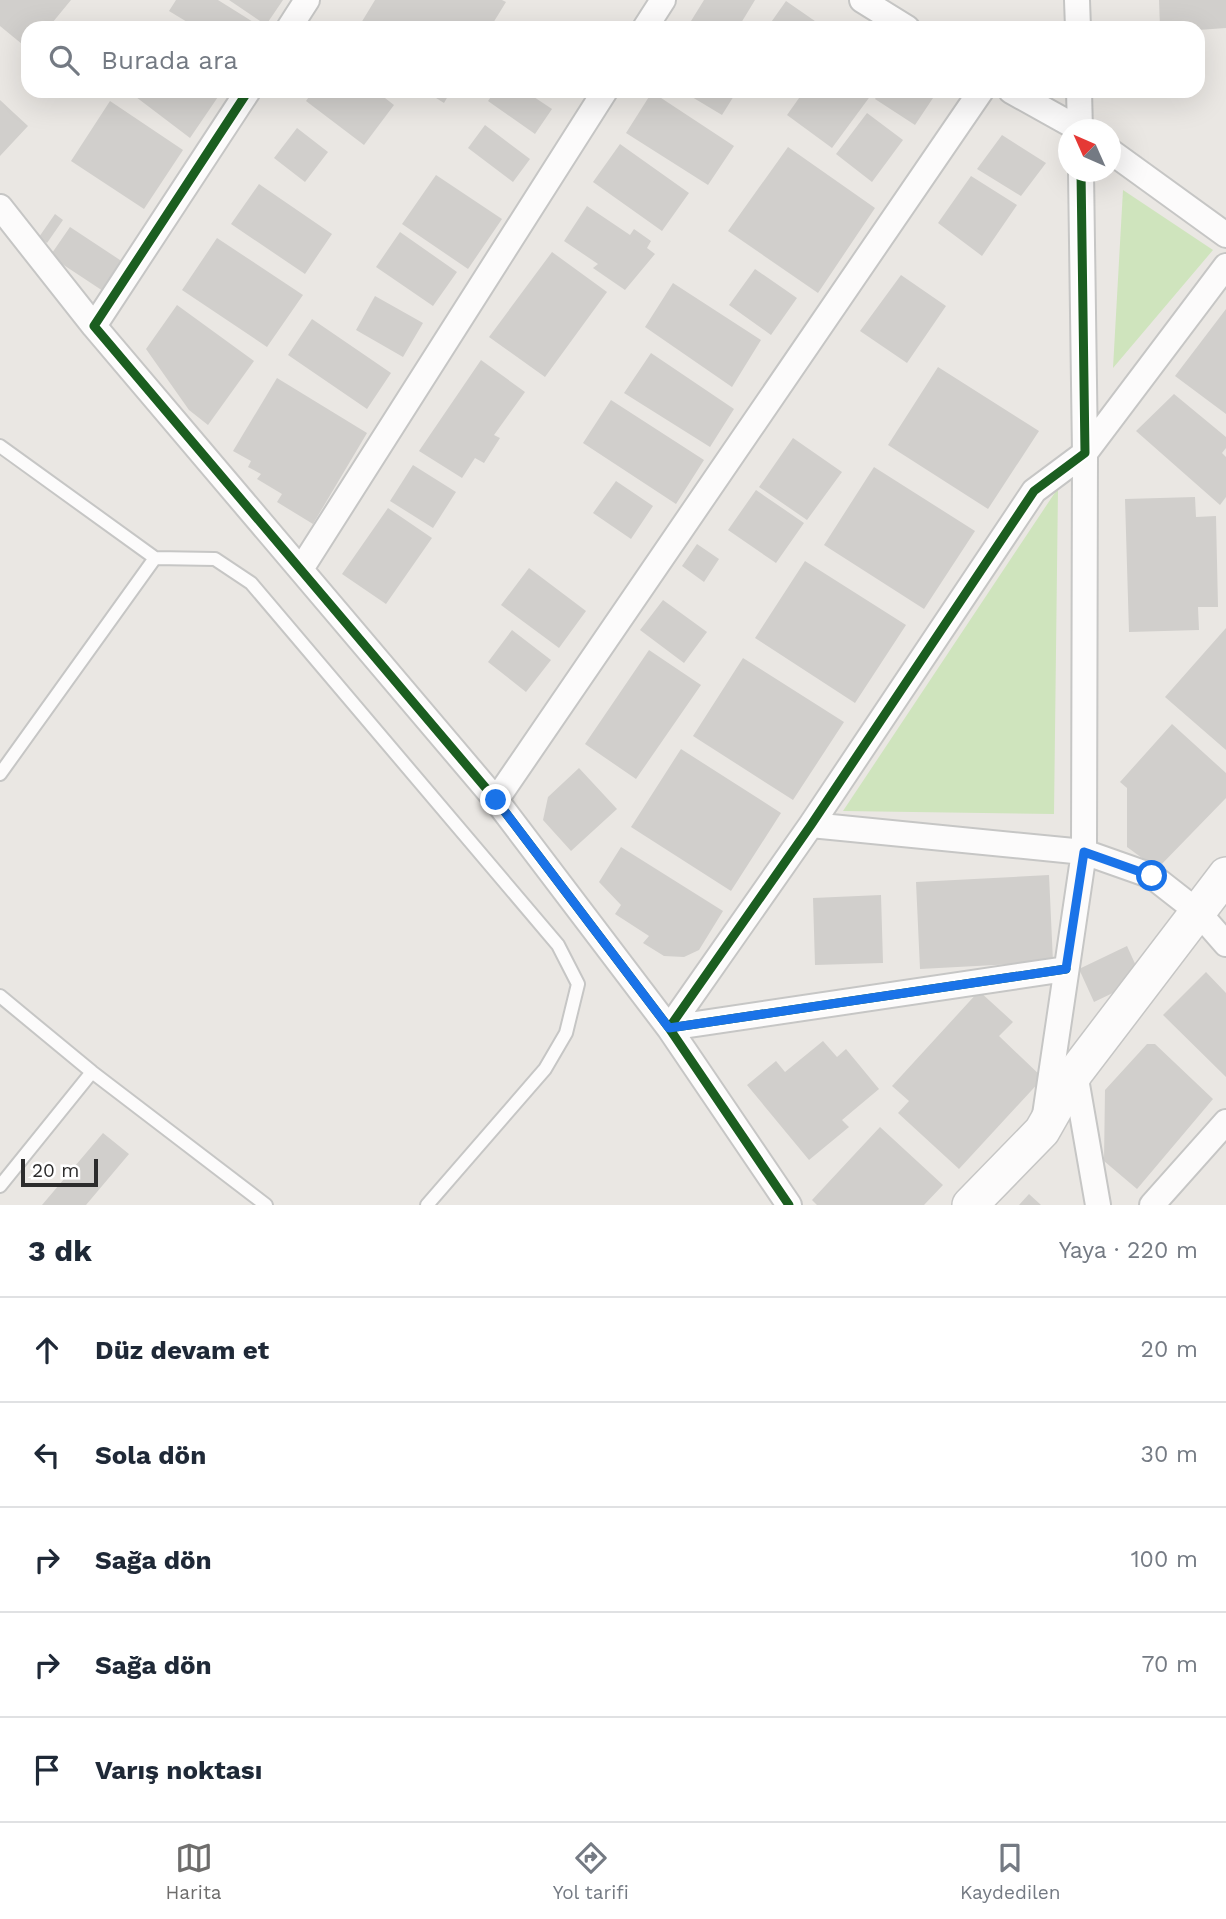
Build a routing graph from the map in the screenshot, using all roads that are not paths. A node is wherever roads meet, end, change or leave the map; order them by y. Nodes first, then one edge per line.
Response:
1 (307, 0) edge
2 (663, 0) edge
3 (862, 0) edge
4 (1077, 0) edge
5 (294, 21) edge
6 (650, 21) edge
7 (896, 21) edge
8 (1078, 21) edge
9 (242, 98) edge
10 (601, 98) edge
11 (976, 98) edge
12 (1025, 98) edge
13 (1079, 98) edge
14 (1062, 119) edge
15 (1080, 119) edge
16 (1121, 158) edge
17 (1081, 182) edge
18 (0, 207) edge
19 (1226, 235) edge
20 (1226, 266) edge
21 (94, 327) junction
22 (0, 446) edge
23 (1085, 453) junction
24 (155, 558) junction
25 (301, 569) junction
26 (0, 774) edge
27 (496, 800) junction
28 (811, 825) junction
29 (1084, 852) junction
30 (1226, 875) edge
31 (1198, 912) junction
32 (1226, 944) edge
33 (1066, 969) junction
34 (0, 996) edge
35 (669, 1028) junction
36 (92, 1072) junction
37 (1075, 1073) junction
38 (1226, 1122) edge
39 (1042, 1131) junction
40 (0, 1186) edge
41 (266, 1205) edge
42 (427, 1205) edge
43 (789, 1205) edge
44 (970, 1205) edge
45 (1098, 1205) edge
46 (1152, 1205) edge

1 - 5 street
2 - 6 street
3 - 7 street
4 - 8 street
9 - 21 street
10 - 25 street
11 - 27 street
12 - 14 street
13 - 15 street
16 - 19 street
17 - 23 street
18 - 21 street
20 - 23 street
21 - 25 street
22 - 24 lane
23 - 28 street
23 - 29 street
24 - 26 lane
24 - 42 lane
25 - 27 street
27 - 35 street
28 - 29 street
28 - 35 street
29 - 31 street
29 - 33 street
30 - 31 main road
31 - 32 street
31 - 37 main road
33 - 35 street
33 - 39 street
34 - 36 lane
35 - 43 street
36 - 40 lane
36 - 41 lane
37 - 39 main road
37 - 45 street
38 - 46 street
39 - 44 main road

